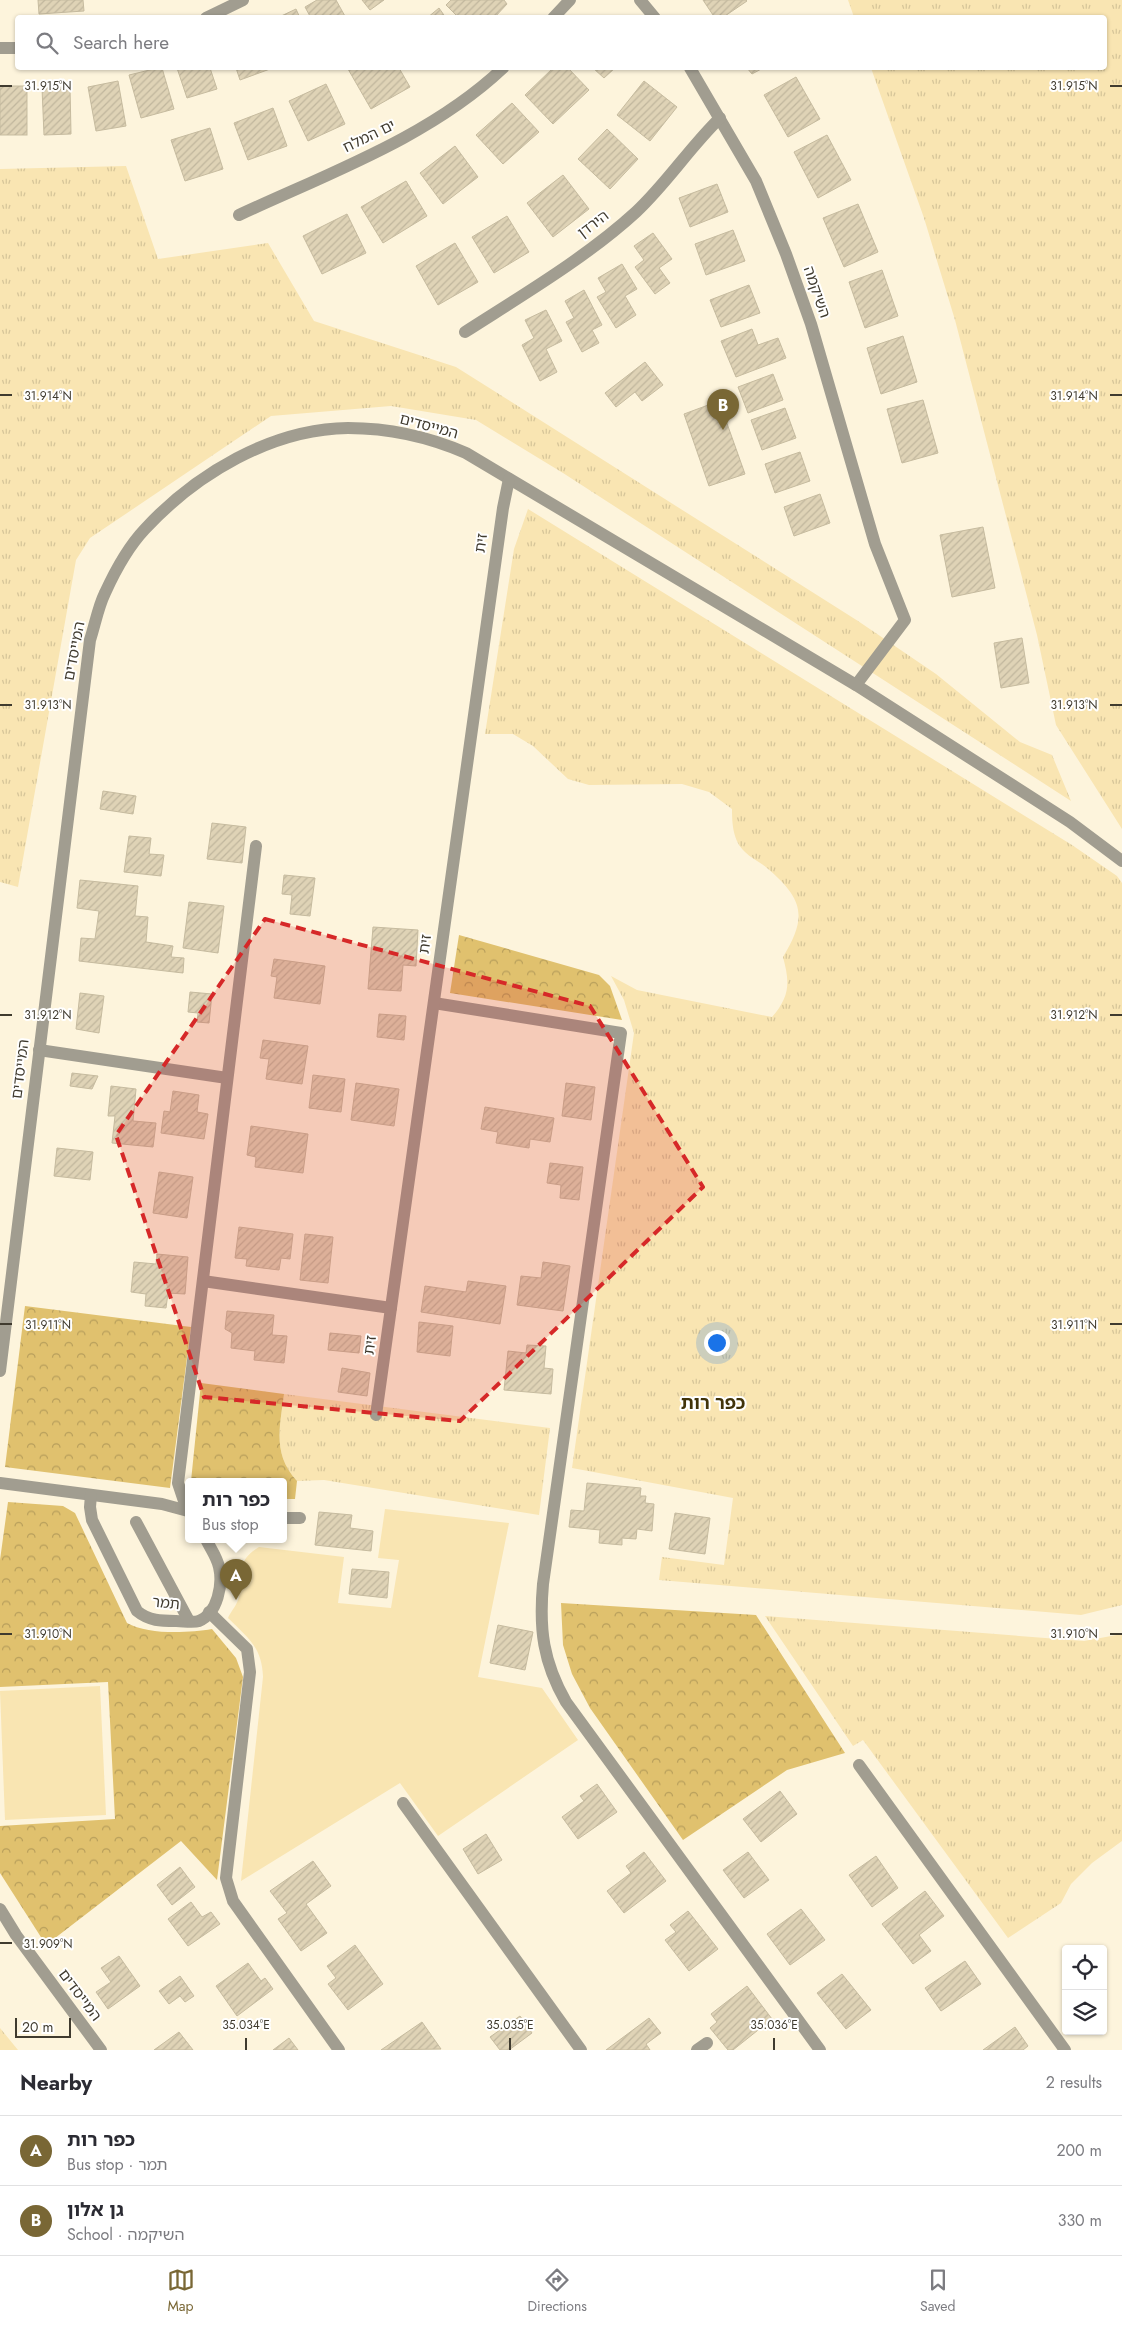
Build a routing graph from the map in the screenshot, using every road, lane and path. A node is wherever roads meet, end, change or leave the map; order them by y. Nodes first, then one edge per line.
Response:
1 (243, 0) edge
2 (570, 0) edge
3 (640, 0) edge
4 (212, 15) edge
5 (557, 15) edge
6 (652, 15) edge
7 (0, 48) edge
8 (15, 48) edge
9 (500, 70) edge
10 (691, 70) edge
11 (720, 118) junction
12 (239, 215) dead end
13 (465, 332) dead end
14 (509, 479) junction
15 (856, 685) junction
16 (256, 846) dead end
17 (1122, 860) edge
18 (434, 1003) junction
19 (39, 1050) junction
20 (227, 1078) junction
21 (203, 1281) junction
22 (391, 1308) junction
23 (0, 1371) edge
24 (376, 1415) dead end
25 (0, 1484) edge
26 (91, 1495) junction
27 (185, 1503) edge
28 (185, 1510) edge
29 (287, 1518) edge
30 (300, 1518) dead end
31 (136, 1522) dead end
32 (208, 1543) edge
33 (210, 1612) junction
34 (189, 1621) junction
35 (859, 1765) dead end
36 (403, 1803) dead end
37 (0, 1909) edge
38 (101, 2050) edge
39 (339, 2050) edge
40 (581, 2050) edge
41 (820, 2050) edge
42 (1065, 2050) edge

1 - 4 street
2 - 5 street
3 - 6 street
7 - 8 street
9 - 12 street, ים המלח
10 - 11 street, השיקמה
11 - 13 street, הירדן
11 - 15 street, השיקמה
14 - 15 street, המייסדים
14 - 18 street, זית
14 - 19 street, המייסדים
15 - 17 street, המייסדים
16 - 20 street
18 - 22 street, זית
18 - 41 street
19 - 20 street
19 - 23 street, המייסדים
20 - 21 street
21 - 22 street
21 - 27 street
22 - 24 street, זית
25 - 26 street
26 - 28 street
26 - 34 street, תמר
29 - 30 street
31 - 34 street
32 - 33 street
33 - 34 street, תמר
33 - 39 street
35 - 42 street
36 - 40 street
37 - 38 street, המייסדים

